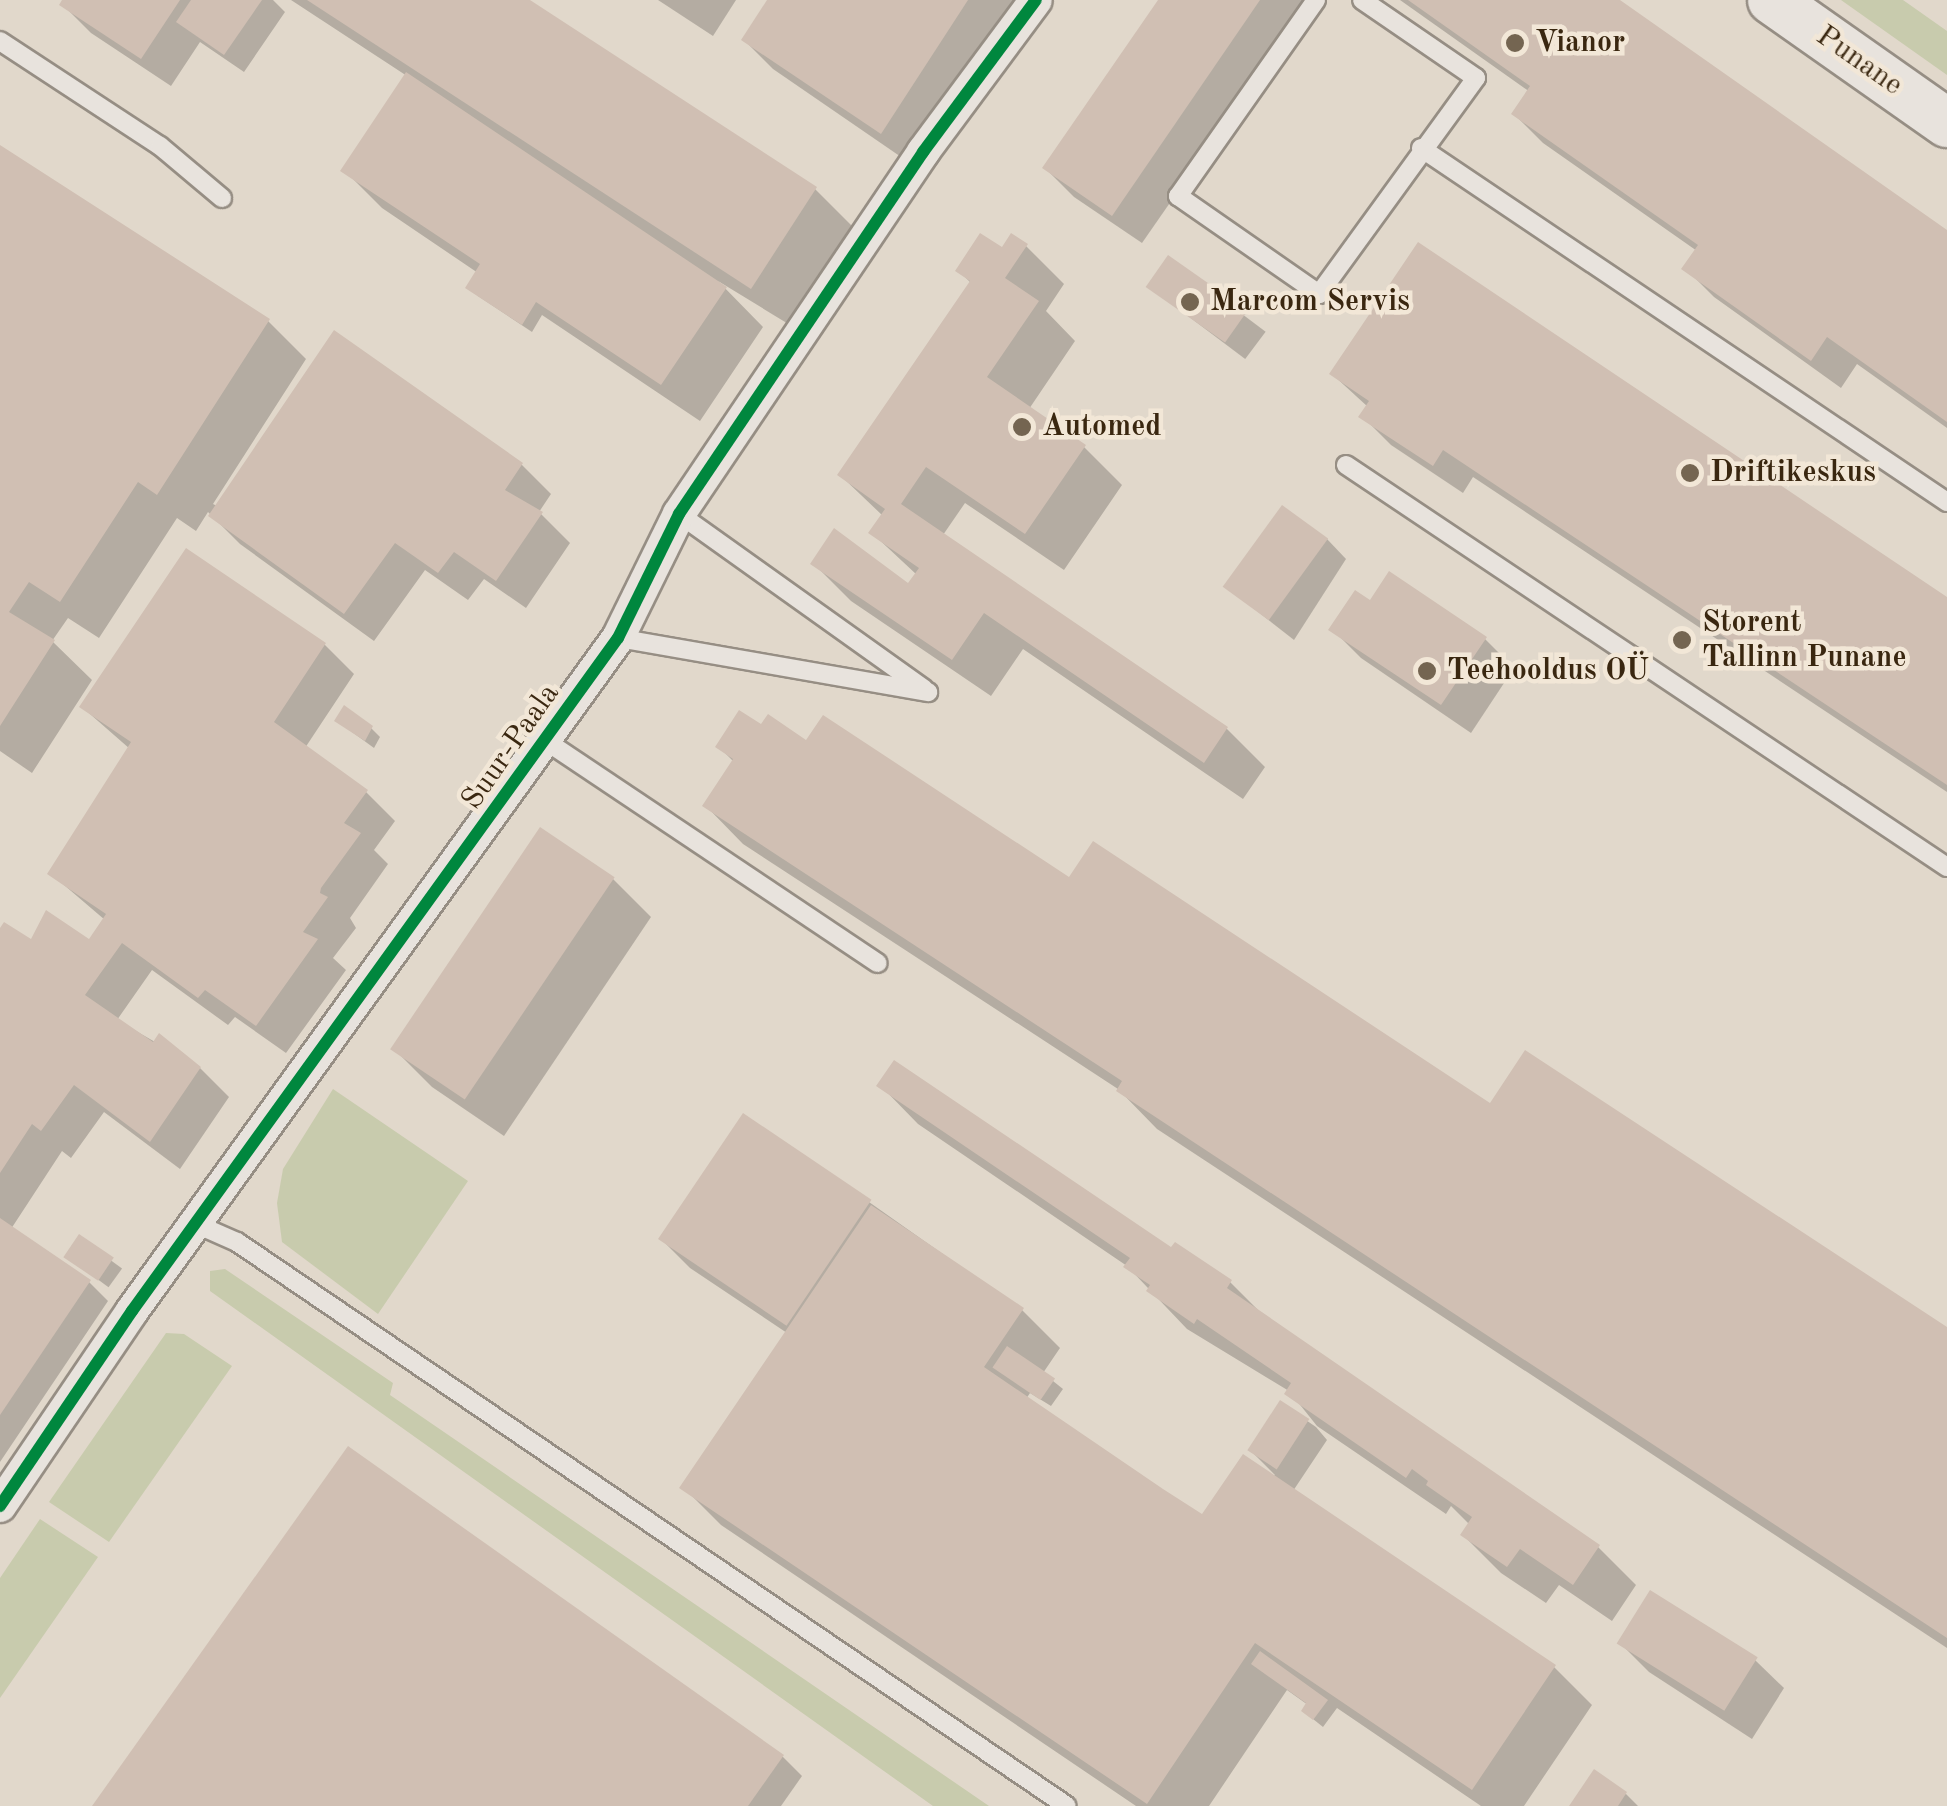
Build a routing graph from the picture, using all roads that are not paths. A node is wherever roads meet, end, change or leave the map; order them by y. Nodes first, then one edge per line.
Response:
1 (1036, 0) edge
2 (1316, 0) edge
3 (1362, 0) edge
4 (1783, 3) edge
5 (0, 41) edge
6 (1947, 123) edge
7 (1421, 148) junction
8 (222, 198) dead end
9 (1346, 465) dead end
10 (1947, 502) edge
11 (679, 514) junction
12 (618, 638) junction
13 (546, 741) junction
14 (1947, 867) edge
15 (878, 963) dead end
16 (196, 1224) junction
17 (0, 1506) edge
18 (1068, 1806) edge

1 - 11 street, Suur-Paala
2 - 7 lane
3 - 7 lane
4 - 6 main road, Punane
5 - 8 lane
7 - 10 lane
9 - 14 lane
11 - 12 street, Suur-Paala
11 - 12 lane
12 - 13 street, Suur-Paala
13 - 15 lane
13 - 16 street, Suur-Paala
16 - 17 street, Suur-Paala
16 - 18 lane

